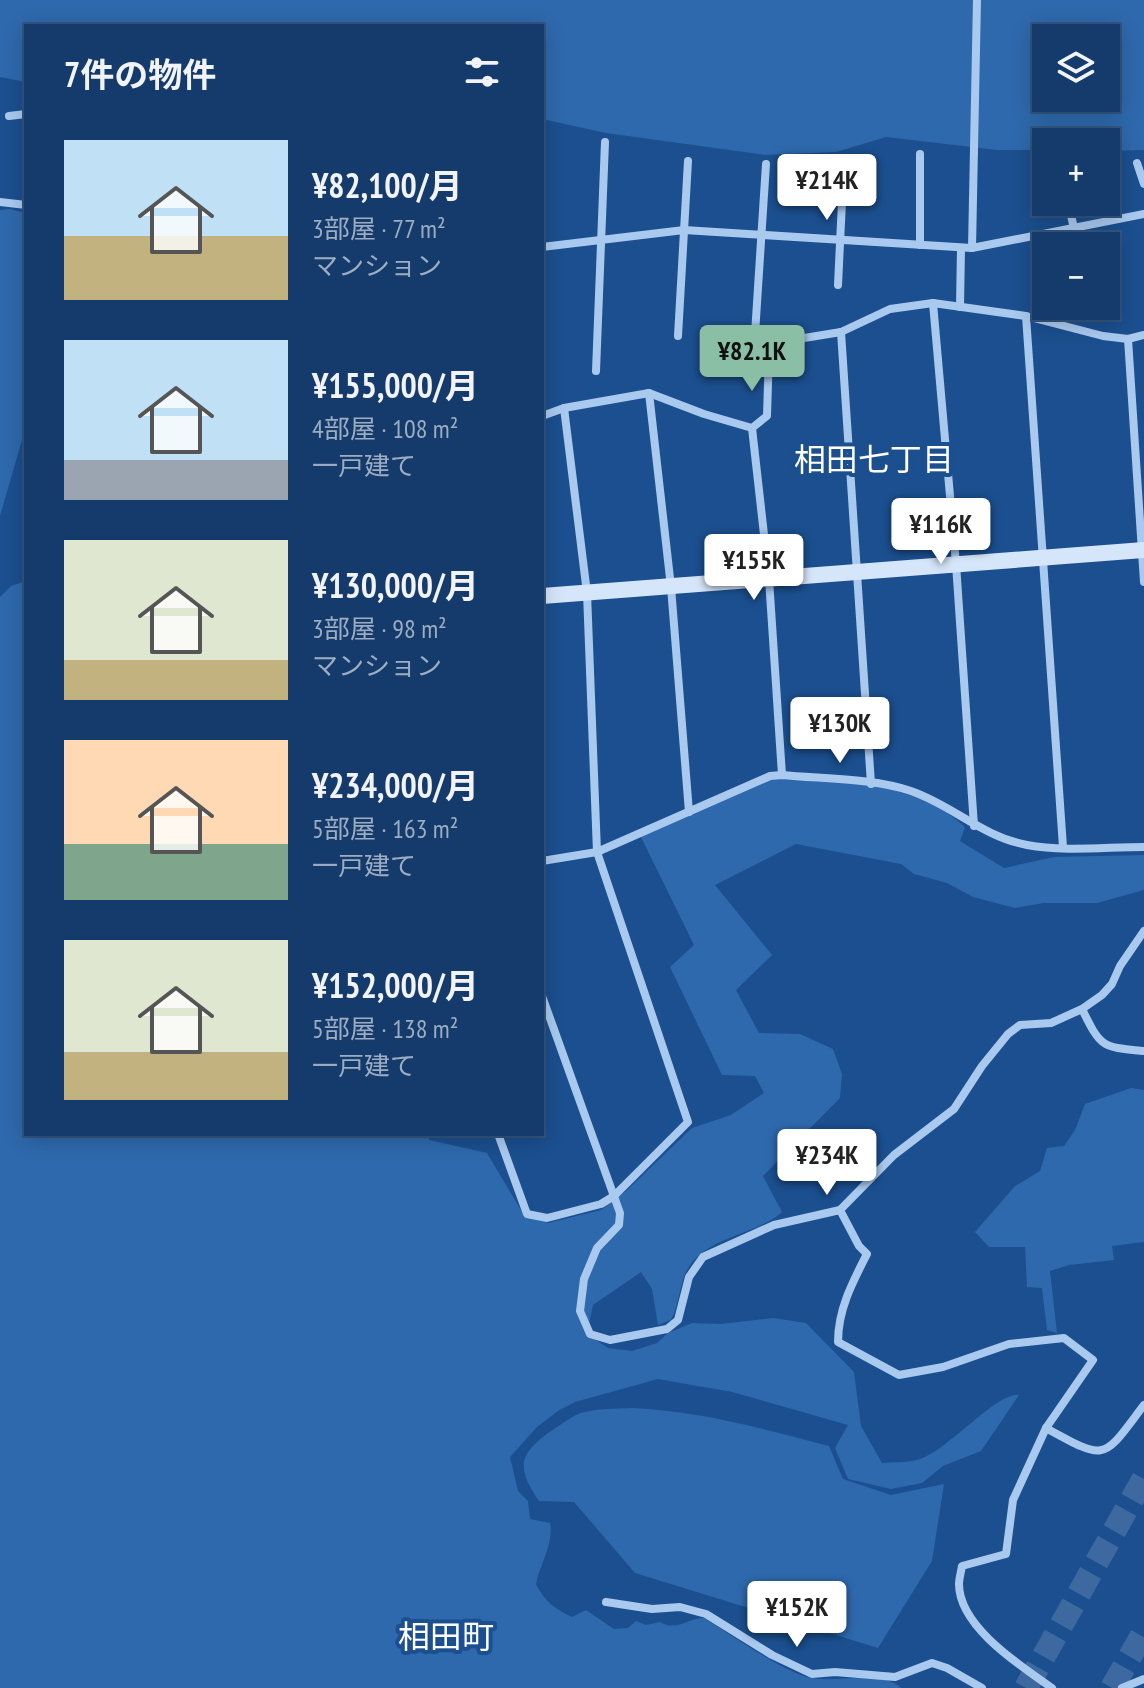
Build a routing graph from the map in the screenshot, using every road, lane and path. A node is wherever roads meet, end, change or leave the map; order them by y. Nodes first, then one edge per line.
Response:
1 (977, 0) edge
2 (24, 114) edge
3 (9, 116) dead end
4 (605, 142) dead end
5 (920, 154) dead end
6 (844, 160) dead end
7 (688, 161) dead end
8 (1137, 163) dead end
9 (766, 164) dead end
10 (1144, 184) edge
11 (0, 202) edge
12 (24, 205) edge
13 (1144, 214) edge
14 (1071, 216) edge
15 (684, 230) junction
16 (1074, 230) junction
17 (761, 236) junction
18 (842, 239) junction
19 (602, 240) junction
20 (920, 245) junction
21 (544, 247) edge
22 (961, 248) junction
23 (972, 248) junction
24 (838, 285) dead end
25 (933, 303) junction
26 (960, 307) junction
27 (1026, 316) junction
28 (841, 332) junction
29 (755, 334) dead end
30 (1144, 335) edge
31 (678, 336) dead end
32 (1128, 339) junction
33 (596, 371) dead end
34 (649, 393) junction
35 (564, 408) junction
36 (544, 415) edge
37 (752, 428) junction
38 (1143, 550) edge
39 (1042, 559) junction
40 (956, 564) junction
41 (857, 572) junction
42 (769, 579) junction
43 (1144, 582) edge
44 (671, 587) junction
45 (587, 593) junction
46 (544, 596) edge
47 (782, 775) junction
48 (871, 784) junction
49 (689, 812) junction
50 (974, 826) junction
51 (1063, 847) junction
52 (1144, 847) edge
53 (597, 852) junction
54 (544, 861) edge
55 (1144, 931) edge
56 (544, 1002) edge
57 (1082, 1009) junction
58 (1144, 1051) edge
59 (499, 1136) edge
60 (614, 1196) junction
61 (840, 1210) junction
62 (1144, 1405) edge
63 (1046, 1428) junction
64 (606, 1602) dead end
65 (1144, 1679) edge
66 (982, 1688) edge
67 (1052, 1688) edge
68 (1122, 1688) edge

1 - 23 street
2 - 3 street
4 - 19 street
5 - 20 street
6 - 18 street
7 - 15 street
8 - 10 street
9 - 17 street
11 - 12 street
13 - 16 street
14 - 16 street
15 - 17 street
15 - 19 street
15 - 31 street
16 - 23 street
17 - 18 street
17 - 29 street
18 - 20 street
18 - 24 street
19 - 21 street
19 - 33 street
20 - 22 street
22 - 23 street
22 - 26 street
25 - 26 street
25 - 28 street
25 - 40 street
26 - 27 street
27 - 32 street
27 - 39 street
28 - 37 street
28 - 41 street
30 - 32 street
32 - 38 street
34 - 35 street
34 - 37 street
34 - 44 street
35 - 36 street
35 - 45 street
37 - 42 street
38 - 39 street
38 - 43 street
39 - 40 street
39 - 51 street
40 - 41 street
40 - 50 street
41 - 42 street
41 - 48 street
42 - 44 street
42 - 47 street
44 - 45 street
44 - 49 street
45 - 46 street
45 - 53 street
47 - 48 street
47 - 49 street
48 - 50 street
49 - 53 street
50 - 51 street
51 - 52 street
53 - 54 street
53 - 60 street
55 - 57 street
56 - 60 street
57 - 58 street
57 - 61 street
59 - 60 street
60 - 61 street
61 - 63 street
62 - 63 street
63 - 67 street
64 - 66 street
65 - 68 street

